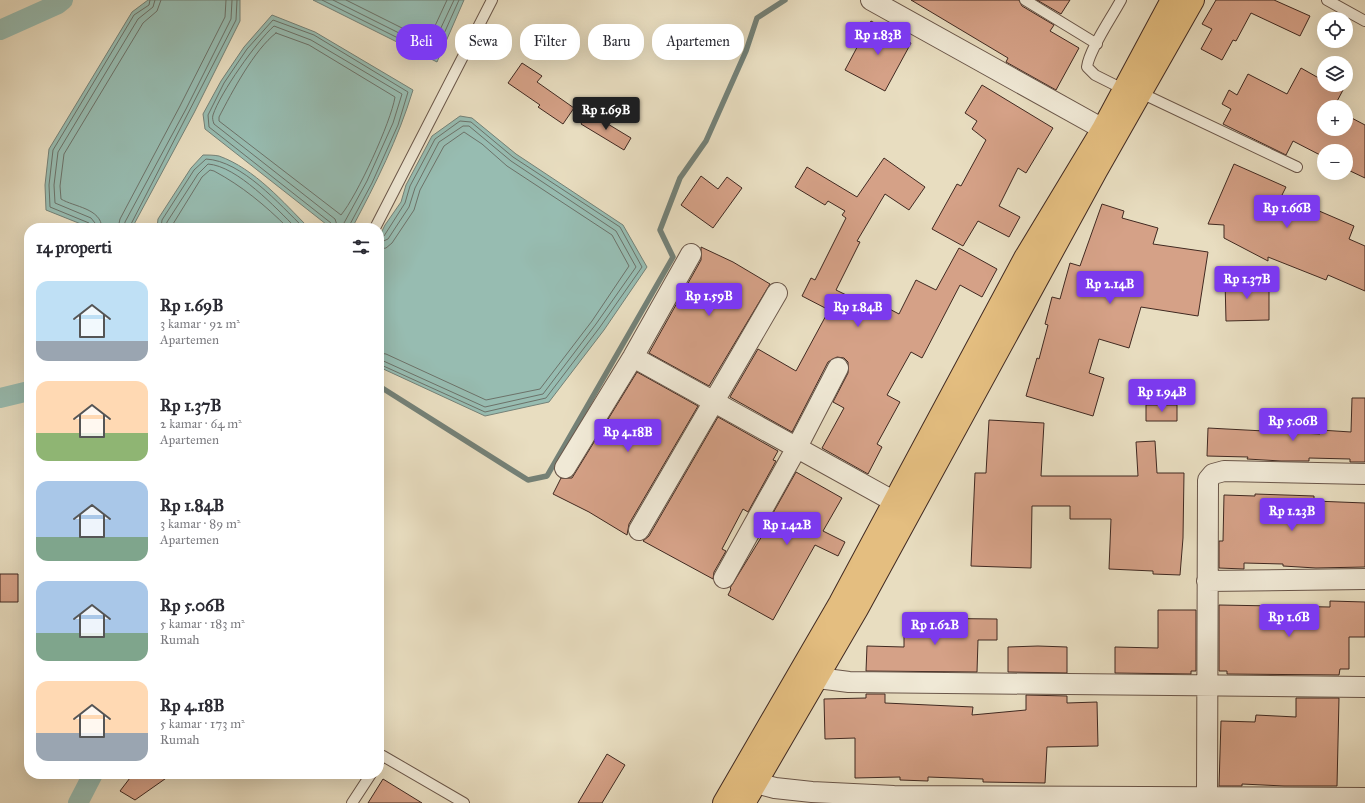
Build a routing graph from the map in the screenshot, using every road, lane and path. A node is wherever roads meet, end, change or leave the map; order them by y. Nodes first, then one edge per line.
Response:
1 (492, 0) edge
2 (871, 0) edge
3 (1025, 0) edge
4 (1121, 0) edge
5 (1172, 0) edge
6 (1193, 0) edge
7 (1327, 0) edge
8 (1365, 21) edge
9 (1097, 44) junction
10 (1132, 91) junction
11 (1103, 129) junction
12 (1297, 167) dead end
13 (378, 223) edge
14 (691, 254) dead end
15 (777, 293) dead end
16 (633, 357) junction
17 (838, 368) dead end
18 (714, 402) junction
19 (796, 449) junction
20 (565, 468) dead end
21 (1365, 474) edge
22 (895, 502) junction
23 (639, 530) dead end
24 (724, 578) dead end
25 (1365, 579) edge
26 (1207, 581) junction
27 (818, 678) junction
28 (1207, 687) junction
29 (1365, 687) edge
30 (384, 757) edge
31 (368, 779) edge
32 (756, 783) junction
33 (1207, 796) junction
34 (1365, 798) edge
35 (461, 802) edge
36 (352, 803) edge
37 (724, 803) edge
38 (744, 803) edge

1 - 13 lane
2 - 11 street
3 - 9 lane
4 - 9 lane
5 - 10 highway
6 - 10 highway
7 - 8 lane
9 - 10 lane
10 - 11 highway
10 - 12 lane
10 - 27 highway
11 - 22 highway
14 - 16 street
15 - 18 street
16 - 18 street
16 - 20 street
17 - 19 street
18 - 19 street
18 - 23 street
19 - 22 street
19 - 24 street
21 - 26 street
22 - 37 highway
25 - 26 street
26 - 28 street
27 - 28 street
27 - 32 highway
28 - 29 street
28 - 33 street
30 - 35 lane
31 - 36 lane
32 - 33 street
32 - 38 highway
33 - 34 street

